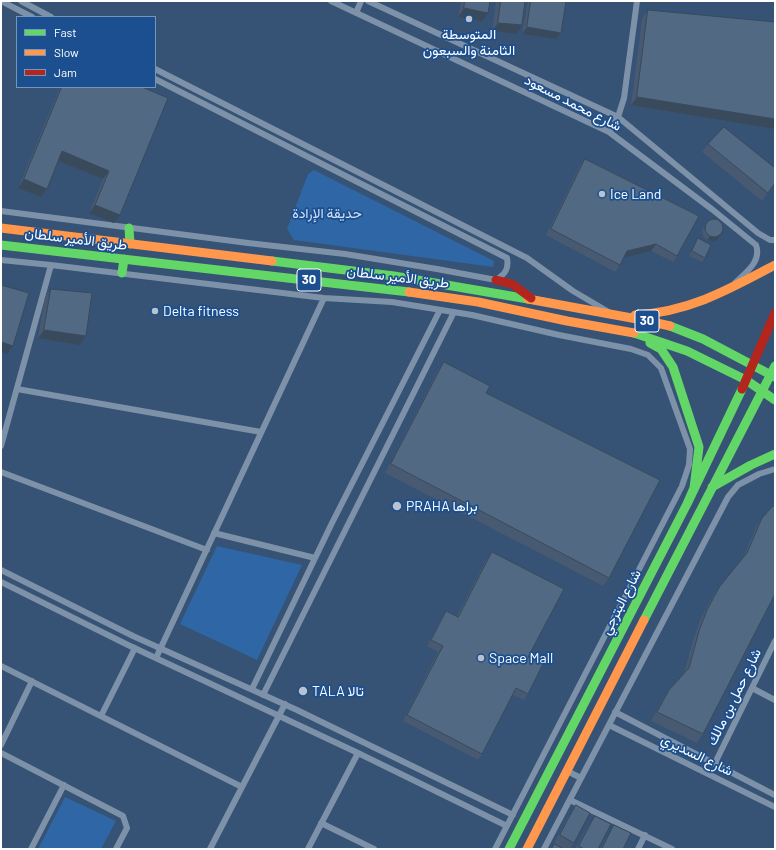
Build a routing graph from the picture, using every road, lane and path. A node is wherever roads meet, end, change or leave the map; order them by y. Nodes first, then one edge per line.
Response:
1 (1, 1) edge
2 (21, 1) edge
3 (331, 1) edge
4 (348, 1) edge
5 (362, 1) edge
6 (368, 1) edge
7 (637, 1) edge
8 (345, 8) junction
9 (356, 13) junction
10 (30, 16) edge
11 (50, 16) edge
12 (156, 70) edge
13 (156, 80) edge
14 (618, 117) junction
15 (609, 132) junction
16 (1, 211) edge
17 (1, 228) edge
18 (129, 228) junction
19 (775, 240) edge
20 (130, 244) junction
21 (1, 245) edge
22 (124, 259) junction
23 (1, 260) edge
24 (51, 265) junction
25 (303, 265) junction
26 (775, 265) edge
27 (122, 273) junction
28 (302, 280) junction
29 (496, 280) junction
30 (729, 289) junction
31 (324, 298) junction
32 (532, 300) junction
33 (440, 310) junction
34 (454, 312) junction
35 (775, 313) edge
36 (613, 315) junction
37 (614, 329) junction
38 (753, 366) junction
39 (774, 373) edge
40 (746, 380) junction
41 (17, 389) junction
42 (762, 391) junction
43 (775, 400) edge
44 (261, 432) junction
45 (1, 446) edge
46 (775, 454) edge
47 (775, 469) edge
48 (1, 472) edge
49 (712, 487) junction
50 (687, 504) junction
51 (214, 533) junction
52 (207, 550) junction
53 (315, 558) junction
54 (1, 570) edge
55 (1, 582) edge
56 (775, 641) edge
57 (135, 648) junction
58 (160, 648) junction
59 (598, 649) junction
60 (610, 654) junction
61 (156, 658) junction
62 (1, 666) edge
63 (32, 681) junction
64 (752, 688) junction
65 (252, 689) junction
66 (264, 695) junction
67 (775, 700) edge
68 (285, 704) junction
69 (615, 712) junction
70 (101, 716) junction
71 (279, 716) junction
72 (609, 725) junction
73 (1, 745) edge
74 (1, 753) edge
75 (358, 753) junction
76 (715, 763) junction
77 (567, 771) junction
78 (581, 778) junction
79 (64, 785) junction
80 (242, 786) junction
81 (775, 795) edge
82 (570, 800) junction
83 (775, 807) edge
84 (513, 815) junction
85 (321, 823) junction
86 (507, 826) junction
87 (645, 835) junction
88 (31, 849) edge
89 (116, 849) edge
90 (210, 849) edge
91 (308, 849) edge
92 (374, 849) edge
93 (495, 849) edge
94 (509, 849) edge
95 (527, 849) edge
96 (544, 849) edge
97 (638, 849) edge
98 (672, 849) edge

1 - 10 street
2 - 11 street
3 - 8 street, شارع محمد مسعود
4 - 8 street
5 - 9 street
6 - 14 street, شارع محمد مسعود
7 - 14 street
8 - 9 street, شارع محمد مسعود
9 - 15 street, شارع محمد مسعود
12 - 36 street
13 - 29 street
14 - 15 street
14 - 19 street, شارع محمد مسعود
15 - 30 street, شارع محمد مسعود
16 - 18 street
17 - 20 main road, طريق الأمير سلطان / 30
18 - 20 main road
18 - 29 street
20 - 25 main road, طريق الأمير سلطان / 30
21 - 22 main road, طريق الأمير سلطان / 30
22 - 27 main road
22 - 28 main road, طريق الأمير سلطان / 30
23 - 24 street
24 - 27 street
24 - 41 street
25 - 28 main road
25 - 32 main road, طريق الأمير سلطان / 30
26 - 30 main road
27 - 31 street
28 - 37 main road, طريق الأمير سلطان / 30
29 - 32 main road
30 - 36 main road
31 - 33 street
31 - 44 street
32 - 36 main road, طريق الأمير سلطان / 30
33 - 34 street
33 - 53 street
34 - 59 street, شارع البترجي
34 - 66 street
35 - 38 main road, شارع البترجي
36 - 38 main road, طريق الأمير سلطان / 30
37 - 40 main road, طريق الأمير سلطان / 30
37 - 50 main road
38 - 39 main road, طريق الأمير سلطان / 30
38 - 40 main road, شارع البترجي
39 - 42 main road, شارع البترجي
40 - 42 main road, طريق الأمير سلطان / 30
40 - 50 main road, شارع البترجي
41 - 44 street
41 - 45 street
42 - 43 main road, طريق الأمير سلطان / 30
42 - 49 main road, شارع البترجي
44 - 51 street
46 - 49 main road
47 - 69 street
48 - 52 street
49 - 77 main road, شارع البترجي
50 - 60 main road, شارع البترجي
51 - 52 street
51 - 53 street
52 - 58 street
53 - 65 street
54 - 58 street
55 - 57 street
56 - 64 street, شارع حمل بن مالك
57 - 61 street
57 - 70 street
58 - 61 street
58 - 65 street
59 - 60 street
59 - 84 street, شارع البترجي
60 - 94 main road, شارع البترجي
61 - 71 street
62 - 63 street
63 - 70 street
63 - 73 street
64 - 67 street
64 - 76 street, شارع حمل بن مالك
65 - 66 street
66 - 68 street
68 - 71 street
68 - 84 street
69 - 72 street
69 - 76 street, شارع السديري
70 - 80 street
71 - 75 street
71 - 80 street
72 - 78 street
72 - 83 street, شارع السديري
74 - 79 street
75 - 85 street
75 - 86 street
76 - 81 street, شارع السديري
77 - 78 street
77 - 95 main road, شارع البترجي
78 - 82 street
79 - 88 street
79 - 89 street
80 - 90 street
82 - 87 street
82 - 96 street
84 - 86 street, شارع البترجي
85 - 91 street
85 - 92 street
86 - 93 street, شارع البترجي
87 - 97 street
87 - 98 street

